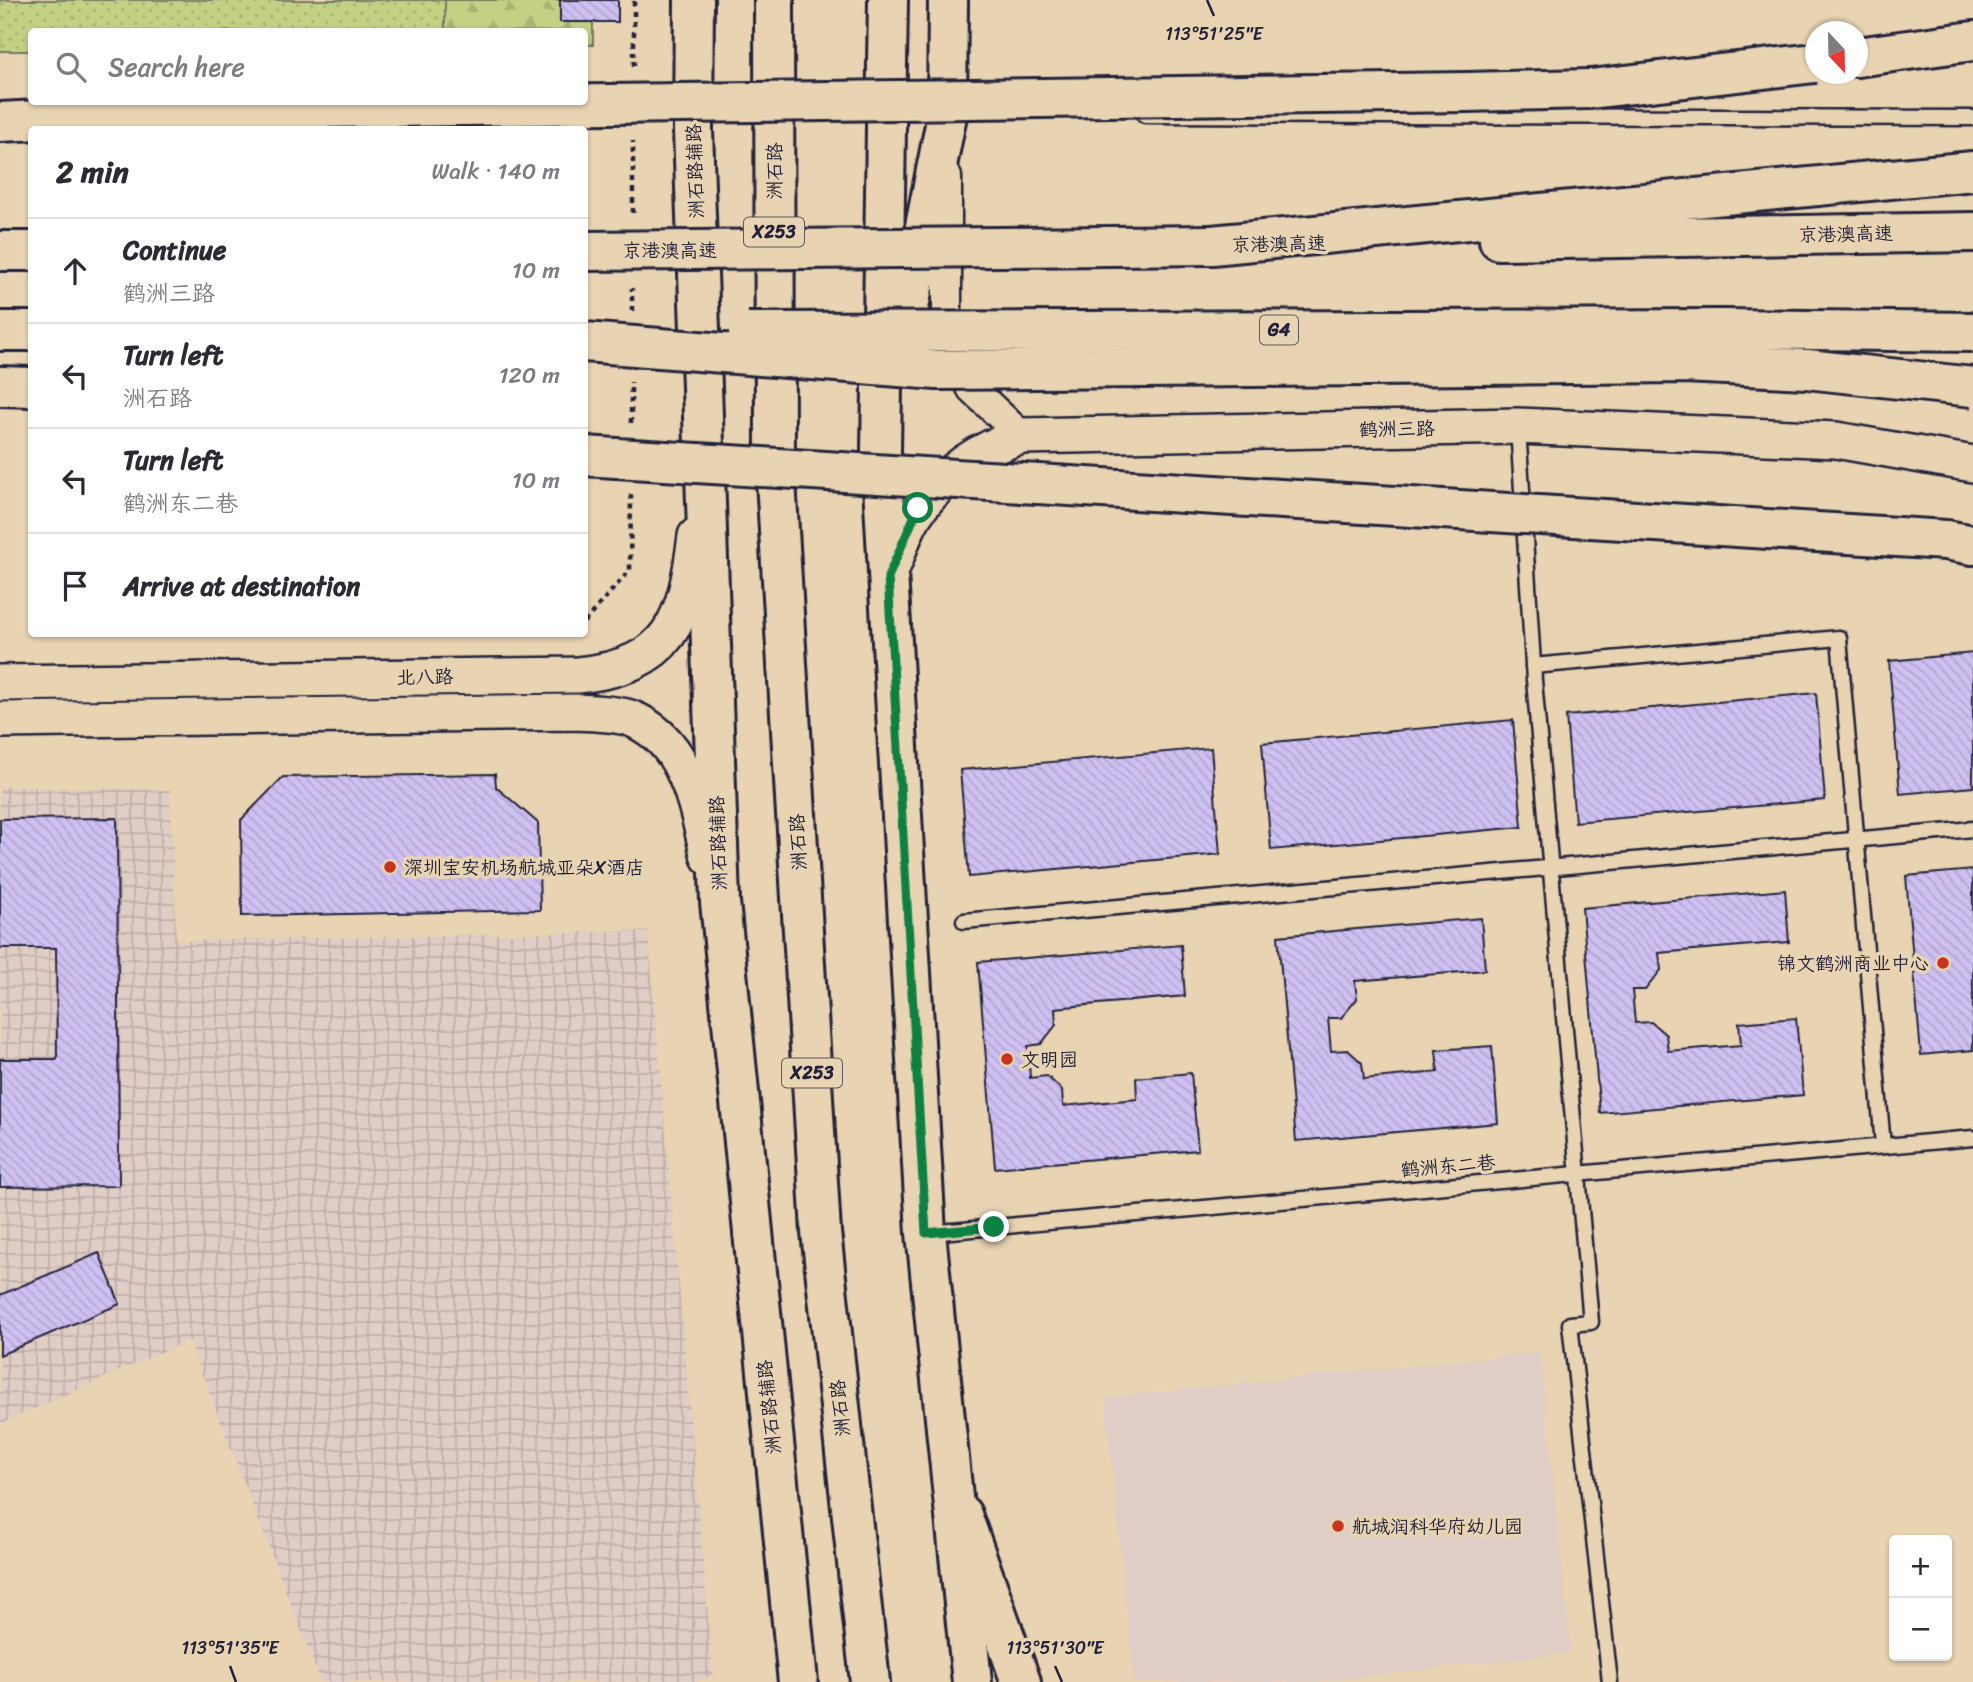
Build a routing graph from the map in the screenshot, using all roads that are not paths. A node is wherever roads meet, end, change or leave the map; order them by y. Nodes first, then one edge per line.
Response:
1 (694, 0) edge
2 (774, 0) edge
3 (888, 0) edge
4 (948, 0) edge
5 (1973, 41) edge
6 (1868, 55) edge
7 (1805, 64) edge
8 (588, 104) edge
9 (542, 105) edge
10 (954, 115) junction
11 (1128, 115) dead end
12 (1973, 118) edge
13 (0, 122) edge
14 (1973, 172) edge
15 (1973, 232) edge
16 (1212, 245) junction
17 (0, 251) edge
18 (28, 251) edge
19 (588, 251) edge
20 (0, 331) edge
21 (28, 331) edge
22 (588, 332) edge
23 (1973, 332) edge
24 (588, 342) edge
25 (0, 386) edge
26 (28, 387) edge
27 (1973, 387) edge
28 (1518, 426) junction
29 (1022, 436) junction
30 (881, 451) junction
31 (588, 456) edge
32 (1973, 464) edge
33 (704, 470) junction
34 (1973, 545) edge
35 (888, 577) junction
36 (1533, 666) junction
37 (0, 683) edge
38 (0, 720) edge
39 (1973, 829) edge
40 (1857, 840) junction
41 (1550, 868) junction
42 (720, 902) junction
43 (964, 921) dead end
44 (1973, 1138) edge
45 (1883, 1146) junction
46 (1577, 1173) junction
47 (926, 1233) junction
48 (951, 1484) junction
49 (798, 1682) edge
50 (870, 1682) edge
51 (972, 1682) edge
52 (1021, 1682) edge
53 (1610, 1682) edge

1 - 33 main road, 洲石路辅路
2 - 50 main road, 洲石路 / X253
3 - 30 main road
4 - 10 main road
5 - 6 main road
7 - 8 main road, bridge
9 - 13 main road, bridge
10 - 29 street
10 - 30 main road
11 - 12 lane
14 - 16 main road
15 - 16 main road, 京港澳高速
16 - 19 main road, 京港澳高速, bridge
17 - 18 main road
20 - 21 main road
22 - 23 main road, G4, bridge
24 - 27 main road, bridge
25 - 26 main road
28 - 29 street, 鹤洲三路
28 - 32 street, 鹤洲三路
28 - 36 lane
29 - 35 street, 鹤洲三路
30 - 35 main road
31 - 34 main road, bridge
33 - 37 street, 北八路
33 - 42 main road, 洲石路辅路
35 - 47 main road
36 - 40 lane
36 - 41 lane
38 - 42 street, 北八路
39 - 40 lane
40 - 41 lane
40 - 45 lane
41 - 43 lane
41 - 46 lane
42 - 49 main road, 洲石路辅路
44 - 45 lane, 鹤洲东二巷
45 - 46 lane, 鹤洲东二巷
46 - 47 lane, 鹤洲东二巷
46 - 53 lane
47 - 48 main road
48 - 51 main road
48 - 52 main road

